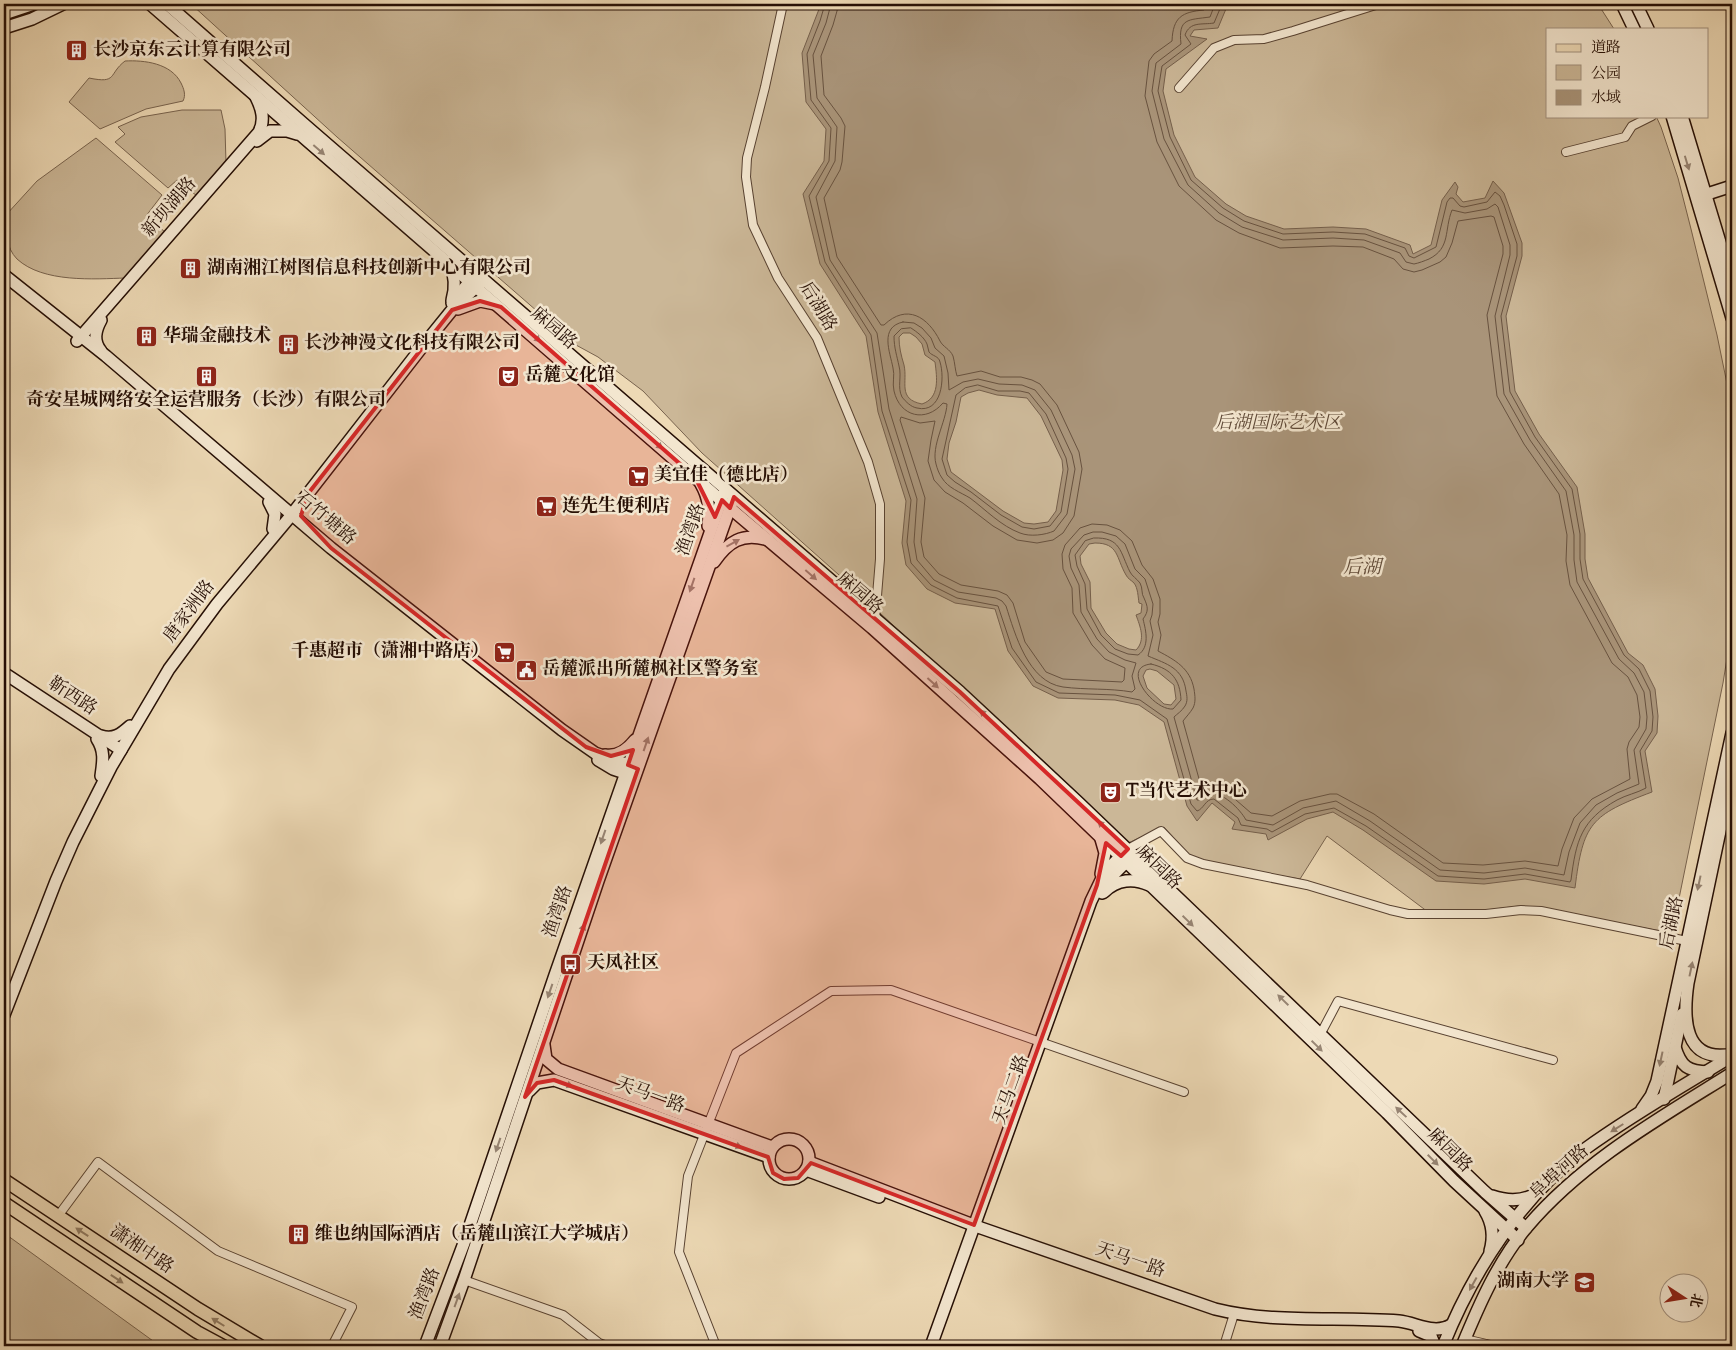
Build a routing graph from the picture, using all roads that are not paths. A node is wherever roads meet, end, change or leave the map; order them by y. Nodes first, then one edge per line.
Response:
1 (34, 4) edge
2 (64, 4) edge
3 (150, 4) edge
4 (167, 4) edge
5 (783, 4) edge
6 (1379, 4) edge
7 (1622, 4) edge
8 (1636, 4) edge
9 (4, 14) edge
10 (4, 28) edge
11 (1634, 28) edge
12 (1648, 28) edge
13 (1179, 88) dead end
14 (250, 90) junction
15 (1648, 118) edge
16 (1673, 118) edge
17 (1683, 118) edge
18 (304, 137) junction
19 (1566, 152) dead end
20 (1732, 186) edge
21 (1732, 193) edge
22 (1703, 199) junction
23 (449, 263) junction
24 (4, 274) edge
25 (477, 280) junction
26 (1732, 282) edge
27 (4, 283) edge
28 (501, 307) junction
29 (450, 309) junction
30 (100, 318) junction
31 (1732, 318) edge
32 (60, 320) junction
33 (81, 340) junction
34 (106, 356) junction
35 (695, 477) junction
36 (305, 494) junction
37 (728, 499) junction
38 (271, 500) junction
39 (289, 514) junction
40 (306, 529) junction
41 (276, 530) junction
42 (774, 544) junction
43 (702, 554) junction
44 (706, 575) junction
45 (874, 624) junction
46 (4, 673) edge
47 (4, 679) edge
48 (130, 726) junction
49 (641, 730) junction
50 (1732, 733) edge
51 (98, 738) junction
52 (118, 750) junction
53 (594, 755) junction
54 (632, 771) junction
55 (1732, 774) edge
56 (100, 776) junction
57 (614, 808) junction
58 (1099, 835) junction
59 (1127, 856) junction
60 (1153, 887) junction
61 (1099, 890) junction
62 (1687, 941) junction
63 (1680, 999) junction
64 (4, 1000) edge
65 (4, 1015) edge
66 (1320, 1035) junction
67 (544, 1041) junction
68 (1044, 1042) junction
69 (1675, 1046) junction
70 (1732, 1055) edge
71 (1553, 1060) dead end
72 (1706, 1072) junction
73 (1732, 1072) edge
74 (1184, 1092) dead end
75 (1665, 1096) junction
76 (526, 1097) junction
77 (1637, 1116) junction
78 (706, 1129) junction
79 (1642, 1131) junction
80 (770, 1152) junction
81 (807, 1166) junction
82 (4, 1180) edge
83 (1544, 1187) junction
84 (1485, 1192) junction
85 (4, 1203) edge
86 (1481, 1206) junction
87 (58, 1216) junction
88 (1516, 1218) junction
89 (1526, 1228) junction
90 (977, 1229) junction
91 (1507, 1230) junction
92 (1518, 1240) junction
93 (1486, 1261) junction
94 (464, 1280) junction
95 (1233, 1316) junction
96 (1451, 1325) junction
97 (1463, 1343) edge
98 (223, 1346) edge
99 (260, 1346) edge
100 (332, 1346) edge
101 (424, 1346) edge
102 (440, 1346) edge
103 (607, 1346) edge
104 (716, 1346) edge
105 (930, 1346) edge
106 (938, 1346) edge
107 (1224, 1346) edge
108 (1435, 1346) edge
109 (1442, 1346) edge
110 (1495, 1346) edge

1 - 9 main road
2 - 10 main road
3 - 14 main road, 麻园路
4 - 25 main road, 麻园路
5 - 45 street, 后湖路
6 - 13 street
7 - 11 main road
8 - 12 main road
14 - 18 main road, 麻园路
14 - 30 main road, 新坝湖路
15 - 19 street
16 -> 22 main road
17 - 22 main road
18 -> 23 main road, 麻园路
18 - 30 main road, 新坝湖路
20 - 22 main road
21 - 22 main road
22 - 26 main road
22 - 31 main road
23 - 25 main road, 麻园路
23 - 29 main road
24 - 32 main road, 石竹塘路
25 - 28 main road, 麻园路
25 - 29 main road, 唐家洲路
25 - 37 main road, 麻园路
27 - 33 main road, 石竹塘路
28 - 29 main road
28 -> 35 main road, 麻园路
29 - 36 main road, 唐家洲路
30 - 32 main road
30 - 33 main road, 新坝湖路
30 - 34 main road
32 - 33 main road, 石竹塘路
33 - 34 main road, 石竹塘路
33 - 38 main road, 石竹塘路
34 - 38 main road, 石竹塘路
35 - 37 main road, 麻园路
35 - 43 main road
36 - 38 main road
36 - 39 main road, 唐家洲路
36 - 40 main road
37 - 42 main road, 麻园路
37 - 43 main road, 渔湾路
37 - 44 main road, 渔湾路
37 - 45 main road, 麻园路
38 - 39 main road, 石竹塘路
38 - 41 main road
39 - 40 main road, 石竹塘路
39 - 41 main road, 唐家洲路
40 - 41 main road
40 - 53 main road, 石竹塘路
41 - 48 main road, 唐家洲路
41 - 52 main road, 唐家洲路
44 -> 42 main road
42 -> 45 main road, 麻园路
43 -> 49 main road, 渔湾路
54 -> 44 main road, 渔湾路
45 -> 58 main road, 麻园路
59 -> 45 main road, 麻园路
46 - 51 main road, 靳西路
47 - 51 main road, 靳西路
48 - 51 main road
48 - 52 main road, 唐家洲路
49 - 53 main road
49 - 54 main road, 渔湾路
50 -> 62 main road, 后湖路
51 - 52 main road, 靳西路
51 - 56 main road
52 - 56 main road, 唐家洲路
52 - 65 main road, 唐家洲路
53 - 54 main road, 石竹塘路
53 - 57 main road
54 - 57 main road, 渔湾路
67 -> 54 main road, 渔湾路
63 -> 55 main road, 后湖路
56 - 64 main road, 唐家洲路
57 -> 101 main road, 渔湾路
58 - 59 main road, 麻园路
58 - 61 main road
59 - 60 main road, 麻园路
59 - 61 main road, 天马二路
59 - 62 street
66 -> 59 main road, 麻园路
60 - 61 main road
60 -> 86 main road, 麻园路
61 - 68 main road, 天马二路
62 - 63 main road, 后湖路
63 - 69 main road
63 - 70 main road, 后湖路
63 -> 77 main road, 后湖路
66 - 71 street
84 -> 66 main road, 麻园路
67 - 76 main road, 渔湾路
67 - 78 main road, 天马一路
68 - 74 street
68 - 78 street
68 - 90 main road, 天马二路
69 - 72 main road
69 - 75 main road
70 - 72 main road
72 - 73 main road
72 - 75 main road
73 - 79 main road, 阜埠河路
75 - 77 main road
75 - 79 main road
76 -> 78 main road, 天马一路
76 - 94 main road, 渔湾路
77 -> 83 main road
78 - 80 main road, 天马一路
78 - 104 street
79 - 89 main road, 阜埠河路
80 - 81 main road
80 - 81 main road
81 - 90 main road, 天马一路
82 - 87 main road, 潇湘中路
83 - 84 main road
83 - 88 main road
84 - 88 main road, 麻园路
85 -> 98 main road, 潇湘中路
86 - 91 main road, 麻园路
86 - 93 main road
99 -> 87 main road, 潇湘中路
87 - 100 street
88 - 89 main road, 麻园路
88 - 91 main road
89 - 92 main road, 阜埠河路
90 - 95 main road, 天马一路
90 - 105 main road
90 - 106 main road, 天马二路
91 - 92 main road, 麻园路
91 - 93 main road
92 - 97 main road, 阜埠河路
93 -> 96 main road
102 -> 94 main road, 渔湾路
94 - 103 street
95 - 96 main road, 天马一路
95 - 107 street
95 - 108 main road, 天马一路
96 - 109 main road
97 - 110 street

